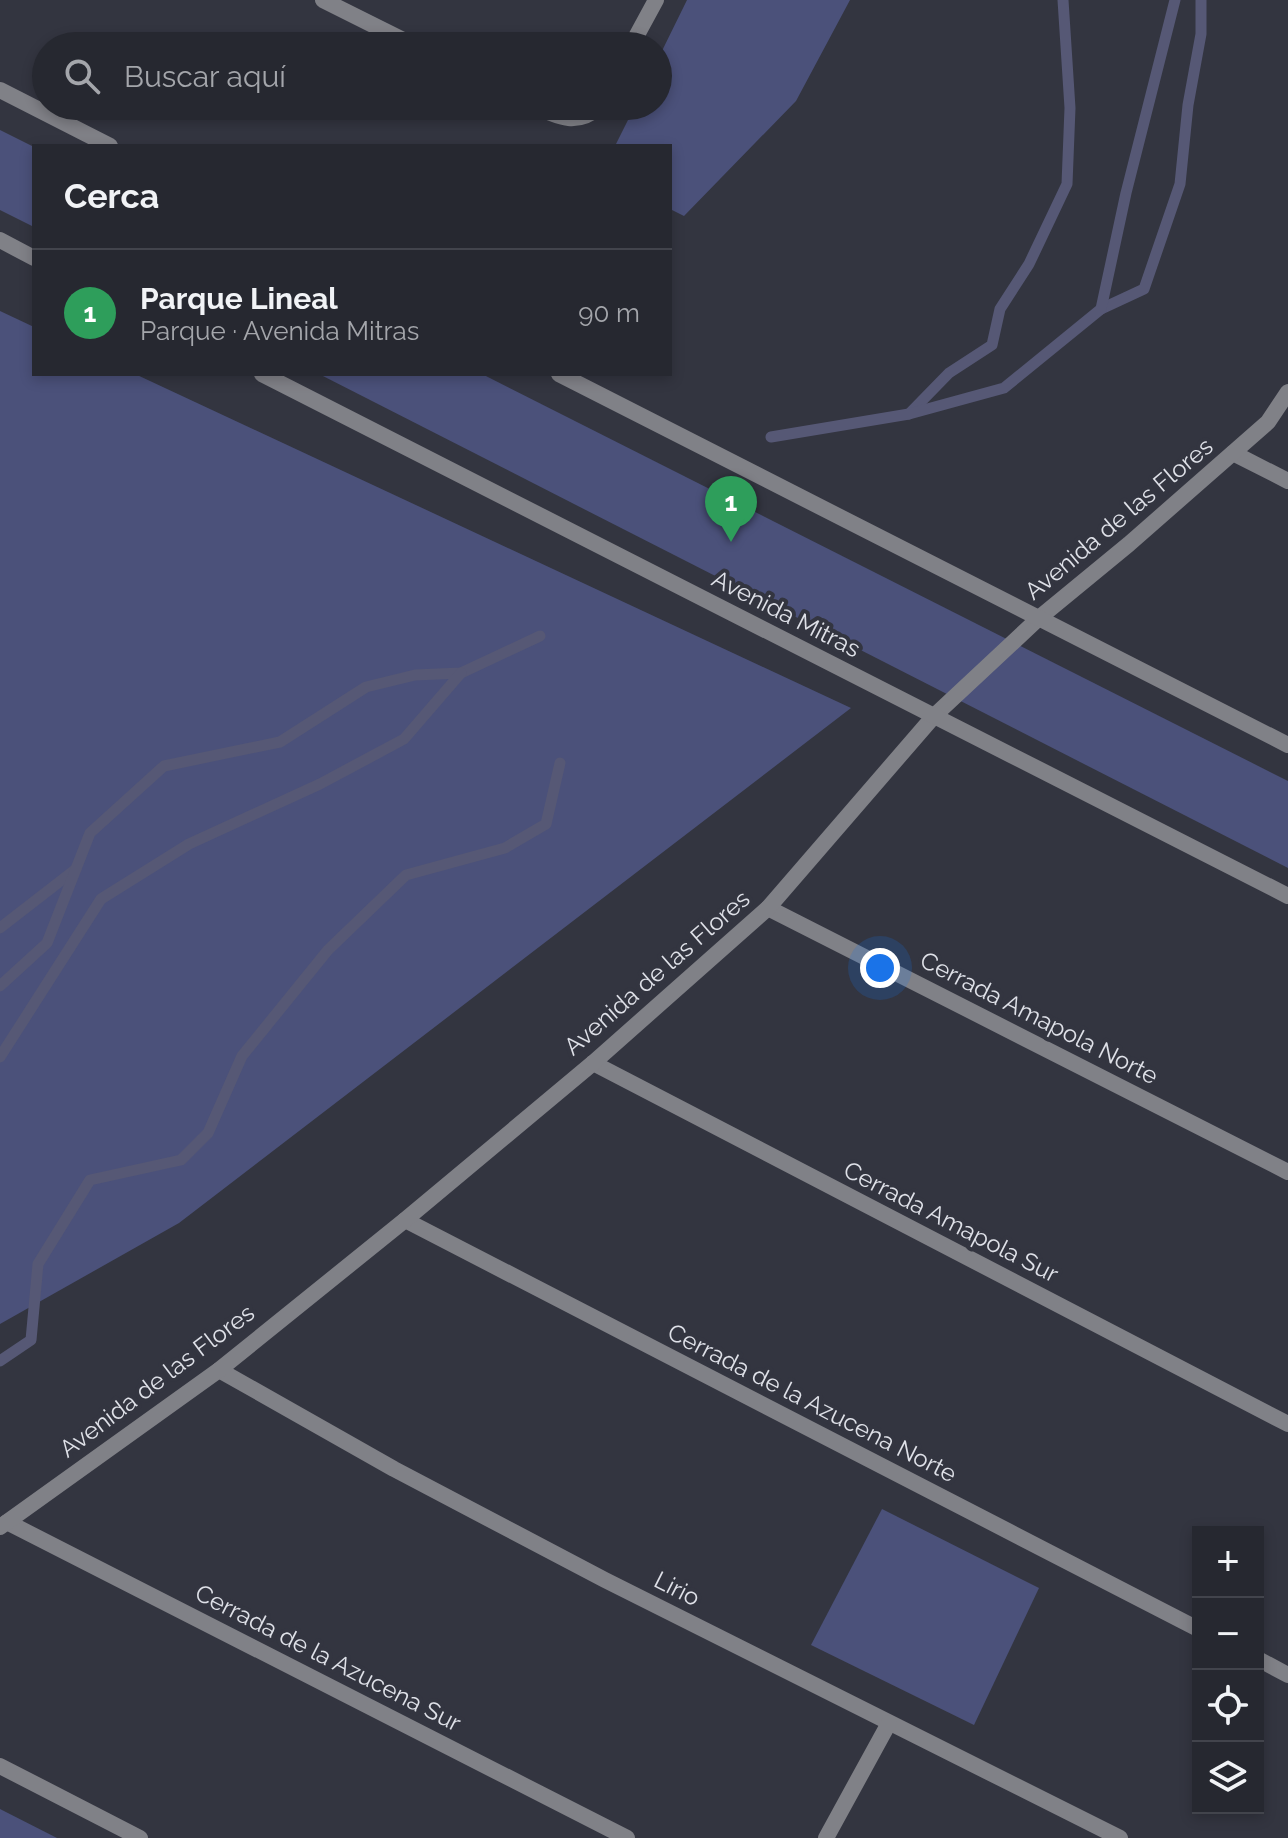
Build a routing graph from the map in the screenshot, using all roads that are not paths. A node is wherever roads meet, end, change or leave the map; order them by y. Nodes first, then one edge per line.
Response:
1 (323, 0) edge
2 (656, 0) edge
3 (387, 32) edge
4 (639, 32) edge
5 (0, 90) edge
6 (32, 106) edge
7 (59, 120) edge
8 (106, 144) edge
9 (0, 240) edge
10 (32, 257) edge
11 (266, 376) edge
12 (563, 376) edge
13 (1288, 392) edge
14 (1288, 421) edge
15 (1268, 422) junction
16 (1233, 453) junction
17 (1288, 481) edge
18 (1039, 618) junction
19 (934, 716) junction
20 (1288, 745) edge
21 (1288, 896) edge
22 (768, 908) junction
23 (593, 1063) junction
24 (1288, 1172) edge
25 (405, 1220) junction
26 (219, 1370) junction
27 (1288, 1424) edge
28 (4, 1524) edge
29 (1192, 1626) edge
30 (1264, 1662) edge
31 (1288, 1675) edge
32 (889, 1723) junction
33 (0, 1766) edge
34 (140, 1838) edge
35 (627, 1838) edge
36 (826, 1838) edge
37 (1120, 1838) edge

1 - 3 street
2 - 4 street
5 - 6 street
7 - 8 street
9 - 10 street
11 - 19 street, Avenida Mitras
12 - 18 street
13 - 15 street, Avenida de las Flores
14 - 15 street
15 - 16 street, Avenida de las Flores
16 - 17 street
16 - 18 street, Avenida de las Flores
18 - 19 street, Avenida de las Flores
18 - 20 street
19 - 21 street, Avenida Mitras
19 - 22 street, Avenida de las Flores
22 - 23 street, Avenida de las Flores
22 - 24 street, Cerrada Amapola Norte
23 - 25 street, Avenida de las Flores
23 - 27 street, Cerrada Amapola Sur
25 - 26 street, Avenida de las Flores
25 - 29 street, Cerrada de la Azucena Norte
26 - 28 street, Avenida de las Flores
26 - 32 street, Lirio
28 - 35 street, Cerrada de la Azucena Sur
30 - 31 street
32 - 36 street
32 - 37 street, Lirio
33 - 34 street

